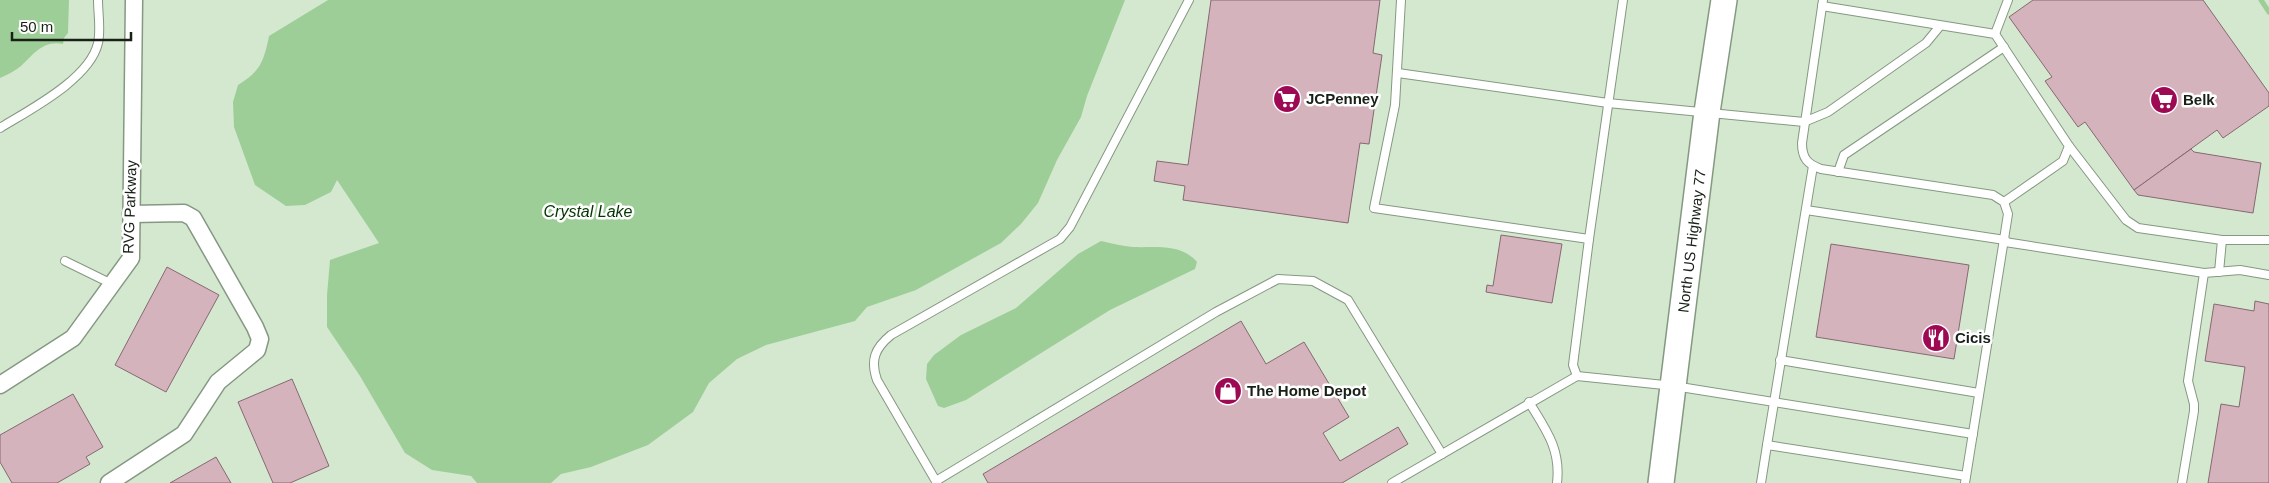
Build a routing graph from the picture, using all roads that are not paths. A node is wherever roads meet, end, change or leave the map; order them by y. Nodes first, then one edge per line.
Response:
1 (98, 0) edge
2 (134, 0) edge
3 (1189, 0) edge
4 (1401, 0) edge
5 (1623, 0) edge
6 (1724, 0) edge
7 (2008, 0) edge
8 (1823, 3) edge
9 (1940, 26) junction
10 (1995, 34) junction
11 (2004, 47) junction
12 (1398, 73) junction
13 (1608, 103) junction
14 (1707, 112) junction
15 (1804, 122) junction
16 (0, 128) edge
17 (2069, 146) junction
18 (1813, 166) junction
19 (1838, 172) junction
20 (2004, 202) junction
21 (1806, 210) junction
22 (131, 214) junction
23 (1589, 239) junction
24 (2222, 240) junction
25 (2269, 240) edge
26 (2005, 241) junction
27 (65, 261) dead end
28 (2219, 272) junction
29 (2204, 273) junction
30 (2269, 275) edge
31 (112, 284) junction
32 (1780, 360) junction
33 (1577, 376) junction
34 (0, 385) edge
35 (1674, 386) junction
36 (1980, 393) junction
37 (1773, 401) junction
38 (1529, 402) junction
39 (1972, 434) junction
40 (1767, 445) junction
41 (1442, 454) junction
42 (1965, 480) edge
43 (936, 482) edge
44 (109, 483) edge
45 (1392, 483) edge
46 (1557, 483) edge
47 (1661, 483) edge
48 (1761, 483) edge
49 (2182, 483) edge

1 - 16 lane
2 - 22 street, RVG Parkway
3 - 43 lane
4 - 12 lane
5 - 13 lane
6 - 14 main road, North US Highway 77
7 - 10 lane
8 - 9 lane
8 - 15 lane
9 - 10 lane
9 - 15 lane
10 - 11 lane
11 - 17 lane
11 - 19 lane
12 - 13 lane
12 - 23 lane
13 - 14 lane
13 - 23 lane
14 - 15 lane
14 - 35 main road, North US Highway 77
15 - 18 lane
17 - 20 lane
17 - 24 lane
18 - 19 lane
18 - 21 lane
19 - 20 lane
20 - 26 lane
21 - 26 lane
21 - 32 lane
22 - 31 street, RVG Parkway
22 - 44 street
23 - 33 lane
24 - 25 lane
24 - 28 lane
26 - 29 lane
26 - 36 lane
27 - 31 lane
28 - 29 lane
28 - 30 lane
29 - 49 lane
31 - 34 street, RVG Parkway
32 - 36 lane
32 - 37 lane
33 - 35 lane
33 - 38 lane
35 - 37 lane
35 - 47 main road, North US Highway 77
36 - 39 lane
37 - 39 lane
37 - 40 lane
38 - 41 lane
38 - 46 lane
39 - 42 lane
40 - 42 lane
40 - 48 lane
41 - 43 lane
41 - 45 lane

